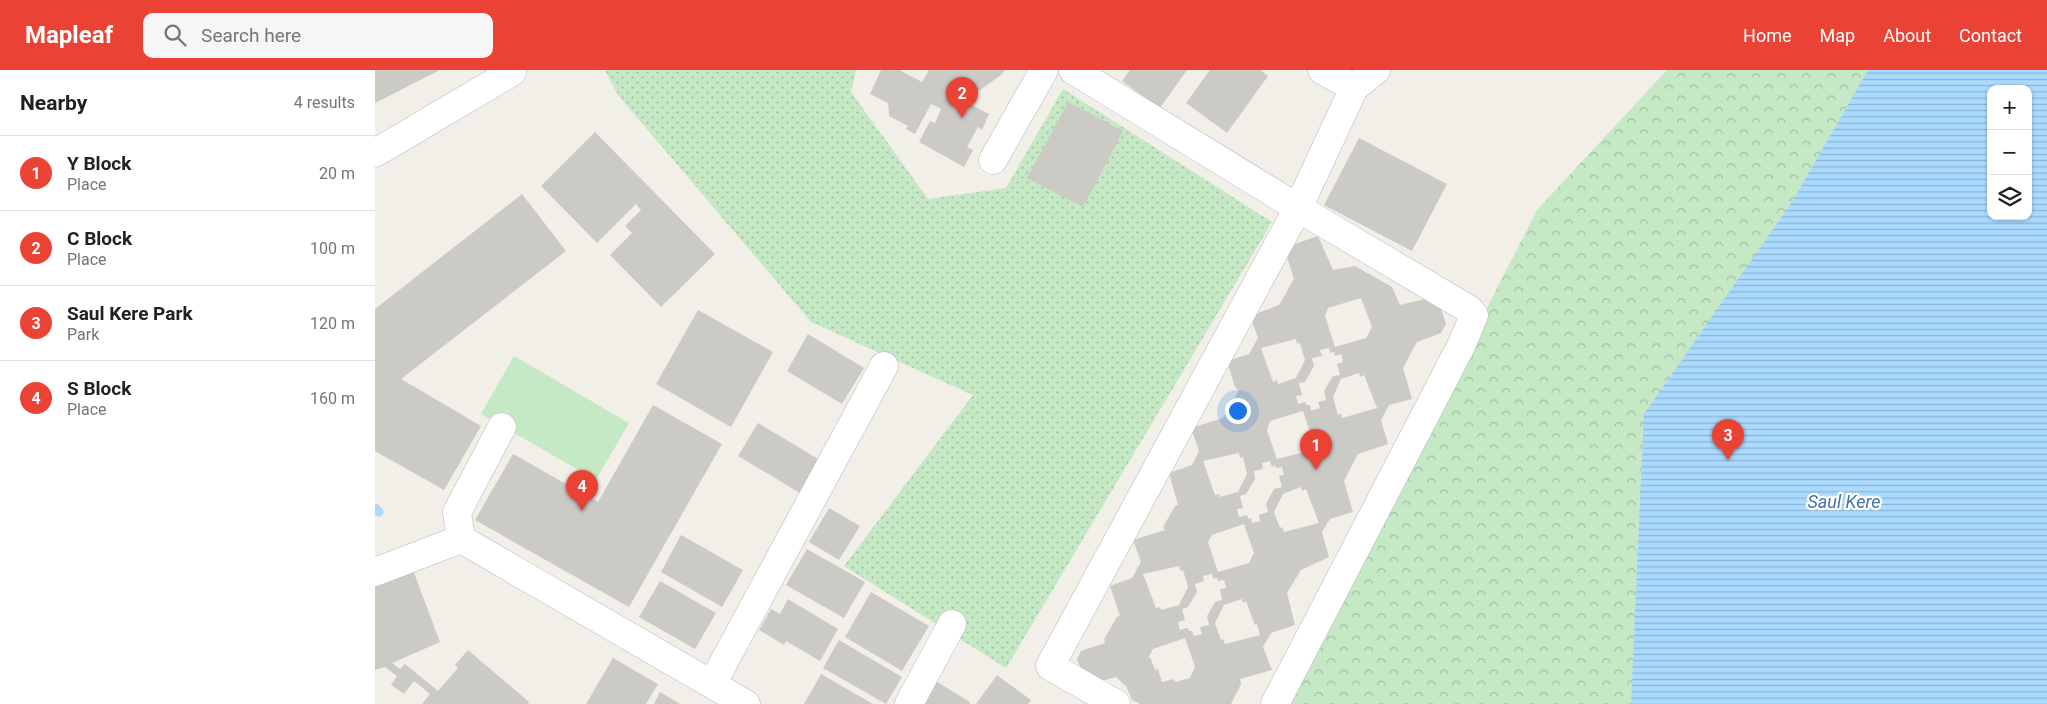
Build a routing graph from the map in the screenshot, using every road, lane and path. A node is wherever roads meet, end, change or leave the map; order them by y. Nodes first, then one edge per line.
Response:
1 (511, 70) edge
2 (1044, 70) edge
3 (1073, 70) edge
4 (1322, 70) edge
5 (1376, 70) edge
6 (1354, 88) junction
7 (375, 153) edge
8 (993, 160) dead end
9 (1298, 208) junction
10 (884, 366) dead end
11 (502, 428) dead end
12 (461, 539) junction
13 (375, 572) edge
14 (952, 624) dead end
15 (711, 684) junction
16 (746, 704) edge
17 (909, 704) edge
18 (1116, 704) edge
19 (1275, 704) edge

1 - 7 street
2 - 8 street
3 - 9 street
4 - 6 street
5 - 6 street
6 - 9 street
9 - 18 street
9 - 19 street
10 - 15 street
11 - 12 street
12 - 13 street
12 - 15 street
14 - 17 street
15 - 16 street

